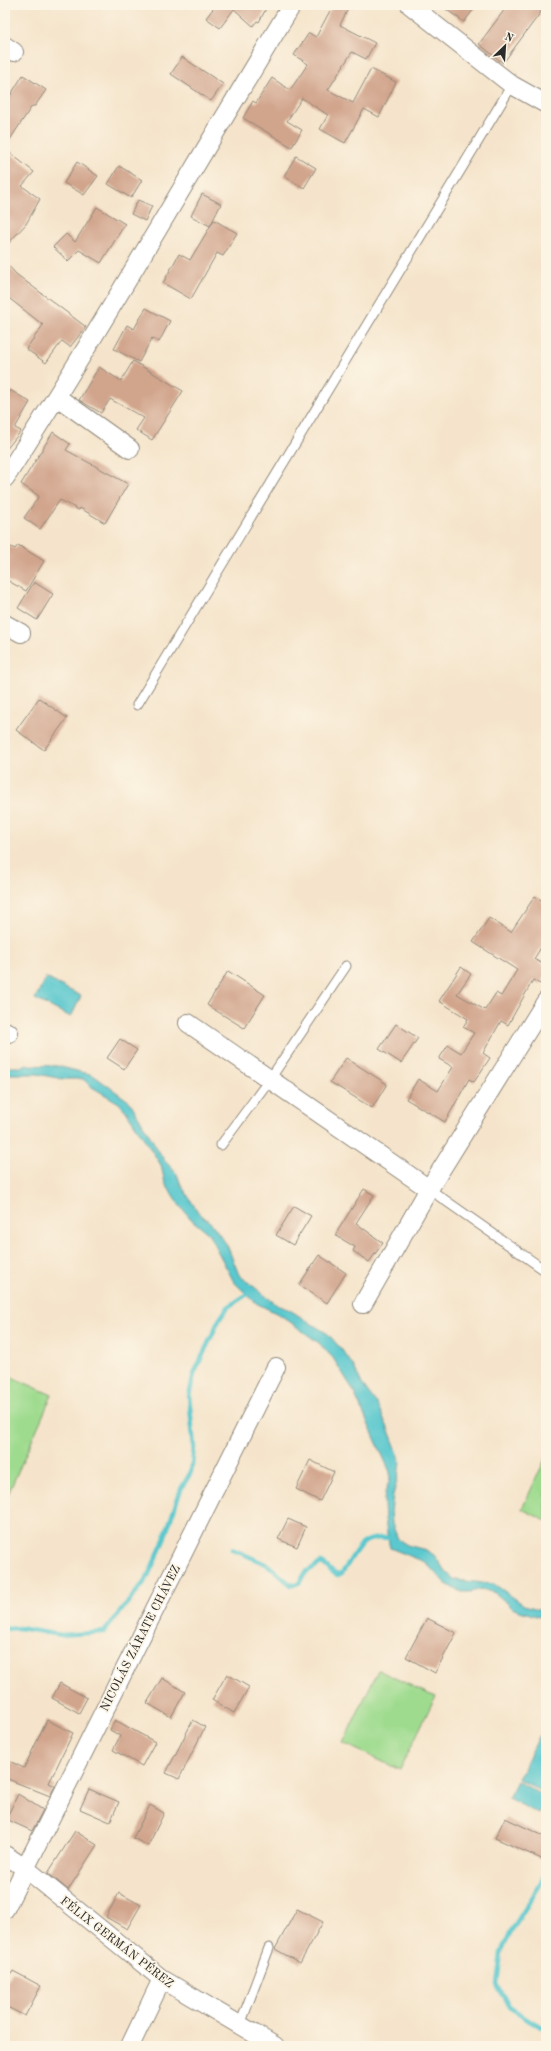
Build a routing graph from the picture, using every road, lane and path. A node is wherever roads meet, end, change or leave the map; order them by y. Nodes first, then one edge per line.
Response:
1 (292, 5) edge
2 (410, 5) edge
3 (512, 85) junction
4 (546, 103) edge
5 (57, 397) junction
6 (130, 449) dead end
7 (5, 478) edge
8 (5, 624) edge
9 (21, 633) dead end
10 (137, 705) dead end
11 (346, 966) dead end
12 (546, 1001) edge
13 (188, 1024) dead end
14 (270, 1079) junction
15 (221, 1145) dead end
16 (430, 1189) junction
17 (546, 1271) edge
18 (363, 1304) dead end
19 (276, 1367) dead end
20 (5, 1855) edge
21 (24, 1868) junction
22 (5, 1909) edge
23 (269, 1948) dead end
24 (162, 1979) junction
25 (240, 2025) junction
26 (130, 2046) edge
27 (276, 2046) edge

1 - 5 street
2 - 3 street
3 - 4 street
3 - 10 lane
5 - 6 street
5 - 7 street
8 - 9 street
11 - 14 lane
12 - 16 street
13 - 14 street
14 - 15 lane
14 - 16 street
16 - 17 lane
16 - 18 street
19 - 21 street, NICOLÁS ZÁRATE CHÁVEZ
20 - 21 street, FÉLIX GERMÁN PÉREZ
21 - 22 street, NICOLÁS ZÁRATE CHÁVEZ
21 - 24 street, FÉLIX GERMÁN PÉREZ
23 - 25 lane
24 - 25 street, FÉLIX GERMÁN PÉREZ
24 - 26 street
25 - 27 street, FÉLIX GERMÁN PÉREZ

